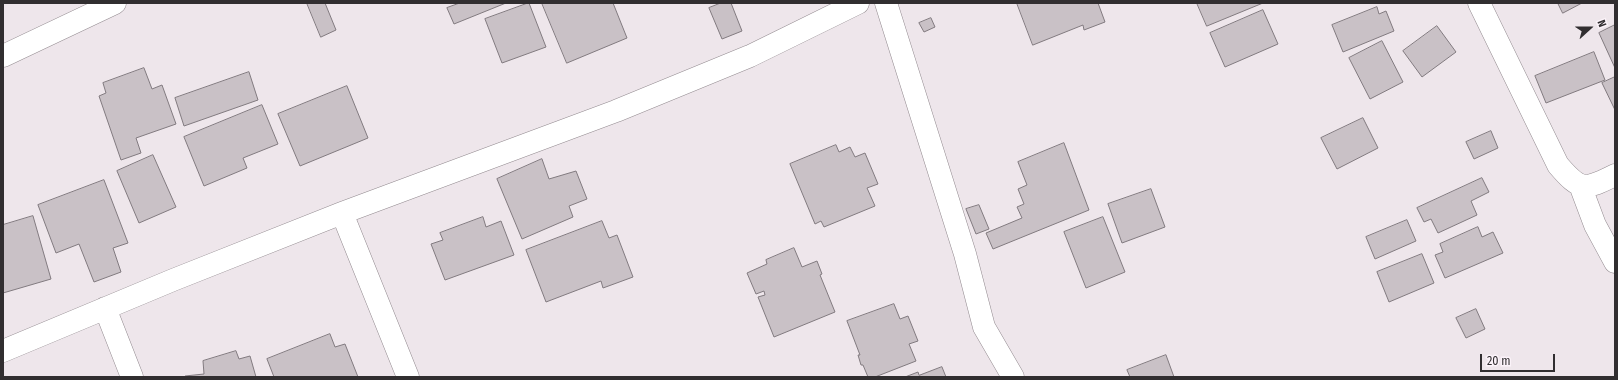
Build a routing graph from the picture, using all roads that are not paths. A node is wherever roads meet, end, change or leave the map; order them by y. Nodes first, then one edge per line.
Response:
1 (115, 3) edge
2 (858, 3) edge
3 (886, 3) edge
4 (1479, 3) edge
5 (3, 56) edge
6 (1615, 175) edge
7 (1580, 185) junction
8 (342, 214) junction
9 (1615, 262) edge
10 (105, 308) junction
11 (3, 351) edge
12 (132, 377) edge
13 (408, 377) edge
14 (1013, 377) edge

1 - 5 street
2 - 8 street
3 - 14 street
4 - 7 street
6 - 7 street
7 - 9 street
8 - 10 street
8 - 13 street
10 - 11 street
10 - 12 street

